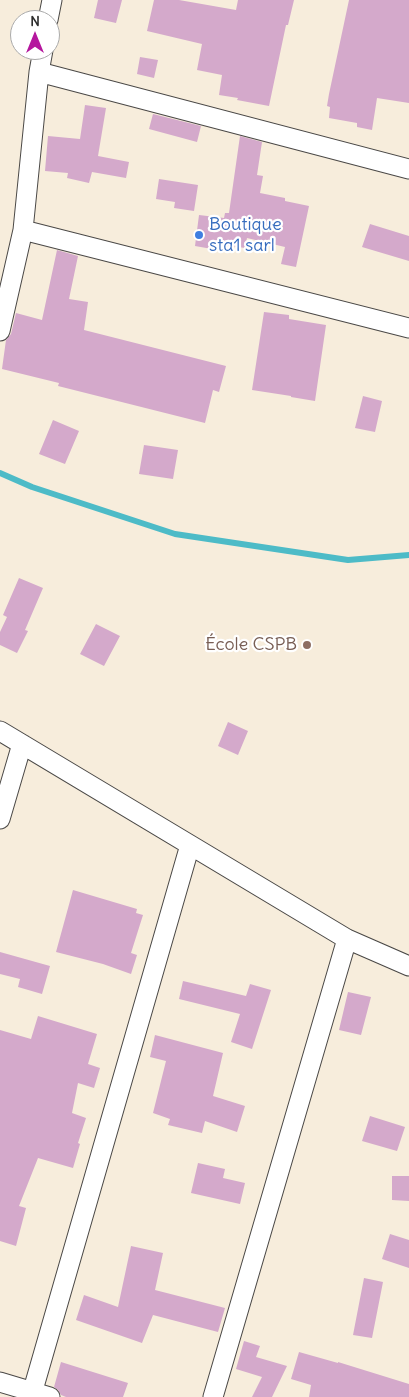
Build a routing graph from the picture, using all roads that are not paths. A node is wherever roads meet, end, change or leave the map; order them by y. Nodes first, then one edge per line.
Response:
1 (41, 60) edge
2 (39, 72) junction
3 (409, 169) edge
4 (23, 230) junction
5 (409, 328) edge
6 (0, 330) edge
7 (0, 731) edge
8 (22, 744) junction
9 (0, 819) edge
10 (190, 845) junction
11 (347, 939) junction
12 (409, 966) edge
13 (0, 1382) edge
14 (38, 1395) edge
15 (213, 1397) edge

1 - 2 street
2 - 3 street
2 - 4 street
4 - 5 street
4 - 6 street
7 - 8 street
8 - 9 street
8 - 10 street
10 - 11 street
10 - 14 street
11 - 12 street
11 - 15 street
13 - 14 street

